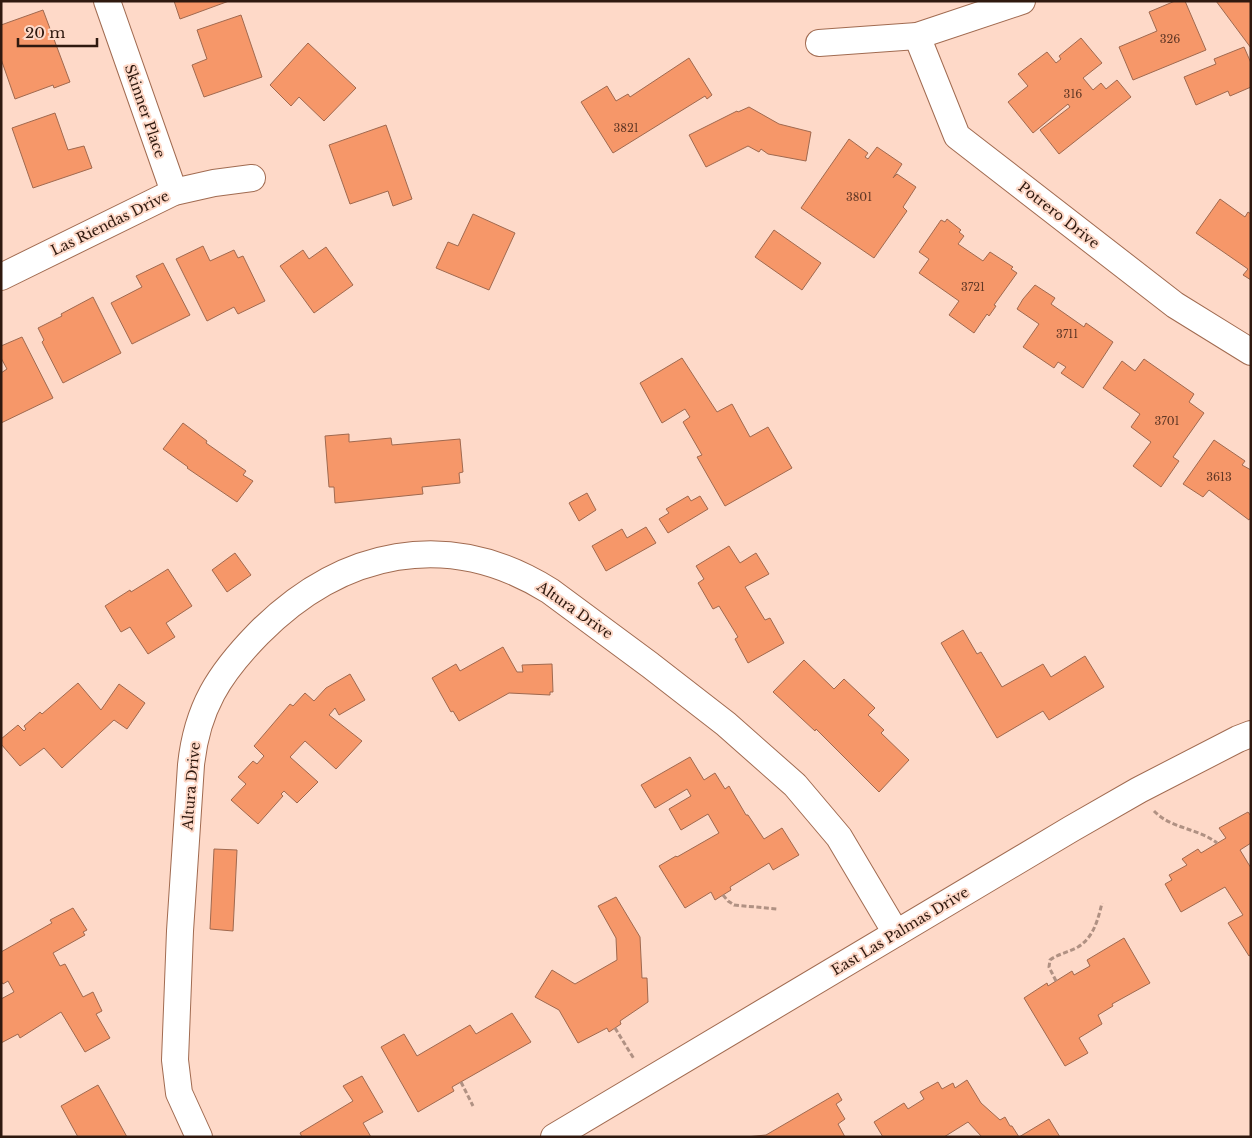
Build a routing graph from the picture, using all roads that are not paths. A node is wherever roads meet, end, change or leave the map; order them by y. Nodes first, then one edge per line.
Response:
1 (107, 1) edge
2 (1022, 1) edge
3 (917, 36) junction
4 (819, 43) dead end
5 (252, 178) dead end
6 (174, 192) junction
7 (1, 277) edge
8 (1251, 352) edge
9 (1244, 737) edge
10 (896, 933) junction
11 (199, 1137) edge
12 (554, 1137) edge

1 - 6 street, Skinner Place
2 - 3 street
3 - 4 street
3 - 8 street, Potrero Drive
5 - 6 street, Las Riendas Drive
6 - 7 street, Las Riendas Drive
9 - 10 street, East Las Palmas Drive
10 - 11 street, Altura Drive
10 - 12 street, East Las Palmas Drive

